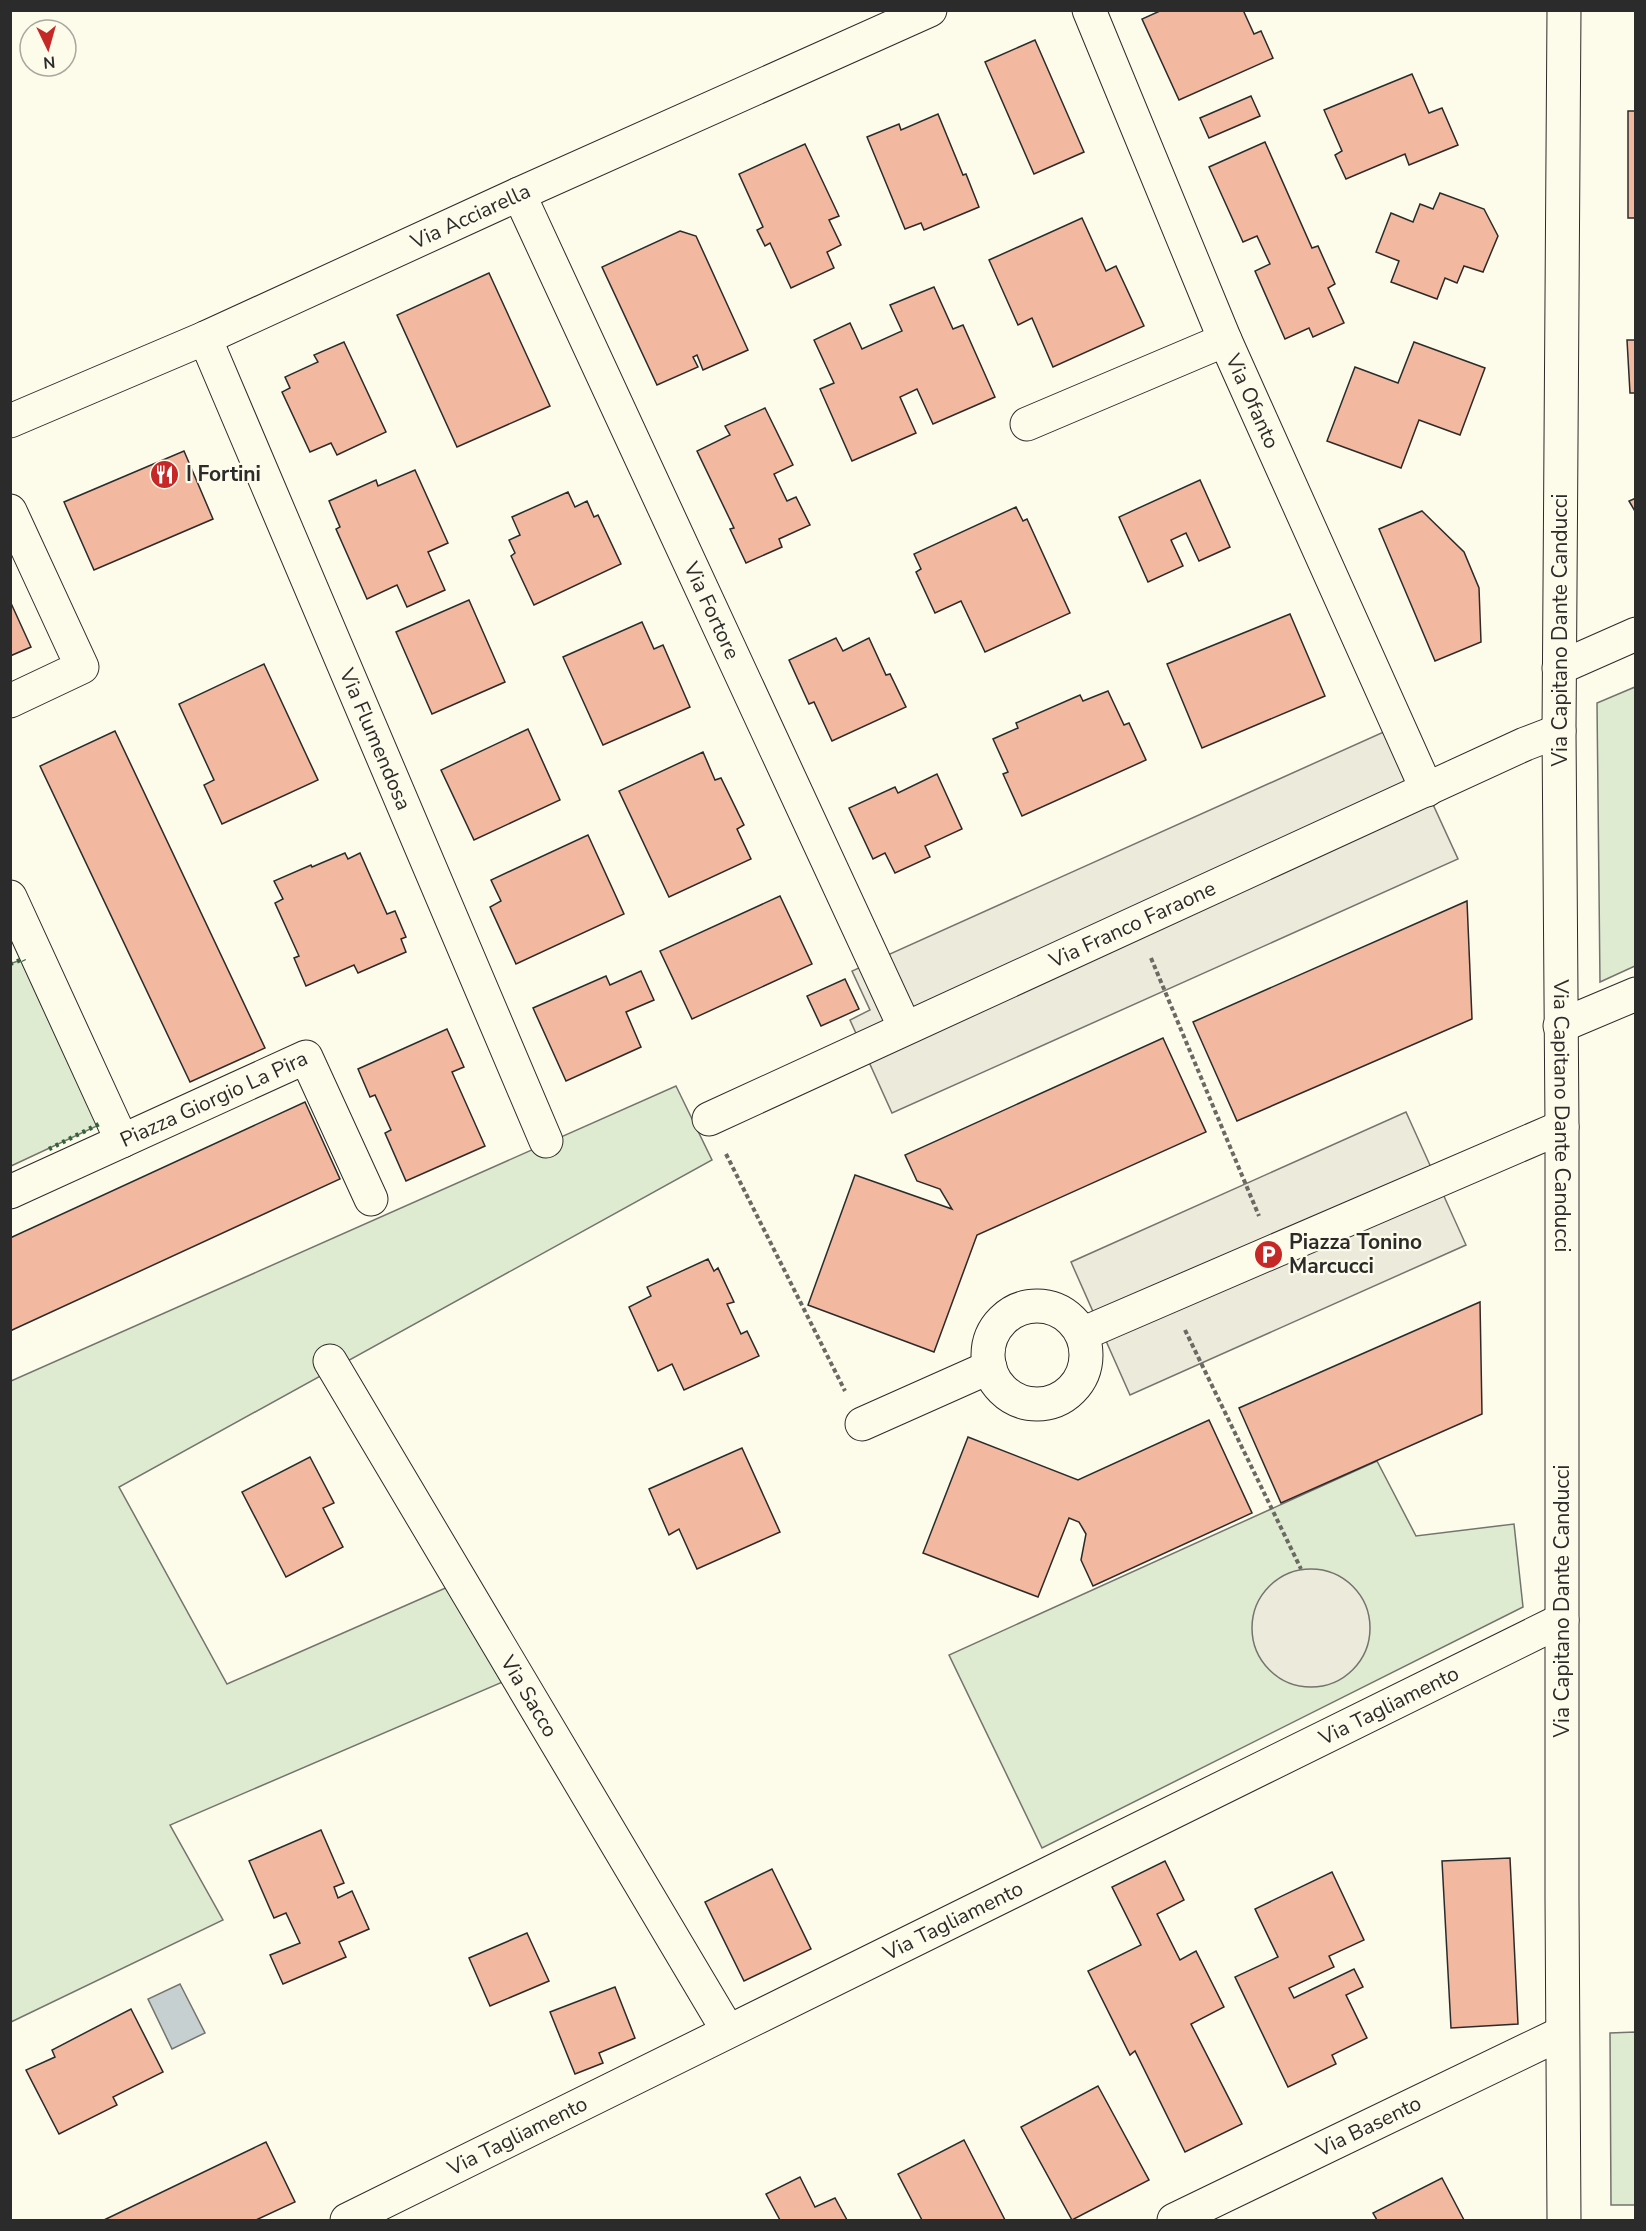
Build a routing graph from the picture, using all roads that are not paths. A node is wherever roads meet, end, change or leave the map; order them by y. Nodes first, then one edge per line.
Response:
1 (930, 10) edge
2 (1089, 10) edge
3 (1564, 10) edge
4 (519, 194) junction
5 (205, 338) junction
6 (1226, 340) junction
7 (10, 421) edge
8 (1027, 424) dead end
9 (10, 511) edge
10 (1635, 634) edge
11 (1559, 668) junction
12 (10, 701) edge
13 (1558, 731) junction
14 (1426, 790) junction
15 (10, 897) edge
16 (18, 933) edge
17 (1635, 994) edge
18 (1560, 1026) junction
19 (905, 1028) junction
20 (708, 1119) road end
21 (1562, 1127) junction
22 (122, 1141) junction
23 (546, 1142) dead end
24 (10, 1192) edge
25 (371, 1199) dead end
26 (1082, 1334) junction
27 (330, 1361) dead end
28 (990, 1367) junction
29 (862, 1424) road end
30 (1562, 1620) junction
31 (728, 2031) junction
32 (1563, 2032) junction
33 (346, 2220) edge
34 (1174, 2220) edge
35 (1564, 2220) edge

1 - 4 street, Via Acciarella
2 - 6 street, Via Ofanto
3 - 11 street, Via Capitano Dante Canducci
4 - 5 street, Via Acciarella
4 - 19 street, Via Fortore
5 - 7 street, Via Acciarella
5 - 23 street, Via Flumendosa
6 - 8 street
6 - 14 street, Via Ofanto
9 - 12 street
10 - 11 street
11 - 13 street, Via Capitano Dante Canducci
13 - 14 street, Via Franco Faraone
13 - 18 street, Via Capitano Dante Canducci
14 - 19 street, Via Franco Faraone
15 - 16 street
16 - 22 street
17 - 18 street
18 - 21 street, Via Capitano Dante Canducci
19 - 20 street, Via Franco Faraone
21 - 26 street
21 - 30 street, Via Capitano Dante Canducci
22 - 24 street, Piazza Giorgio La Pira
22 - 25 street, Piazza Giorgio La Pira
26 - 28 street
26 - 28 street
27 - 31 street, Via Sacco
28 - 29 street
30 - 31 street, Via Tagliamento
30 - 32 street, Via Capitano Dante Canducci
31 - 33 street, Via Tagliamento
32 - 34 street, Via Basento
32 - 35 street, Via Capitano Dante Canducci

